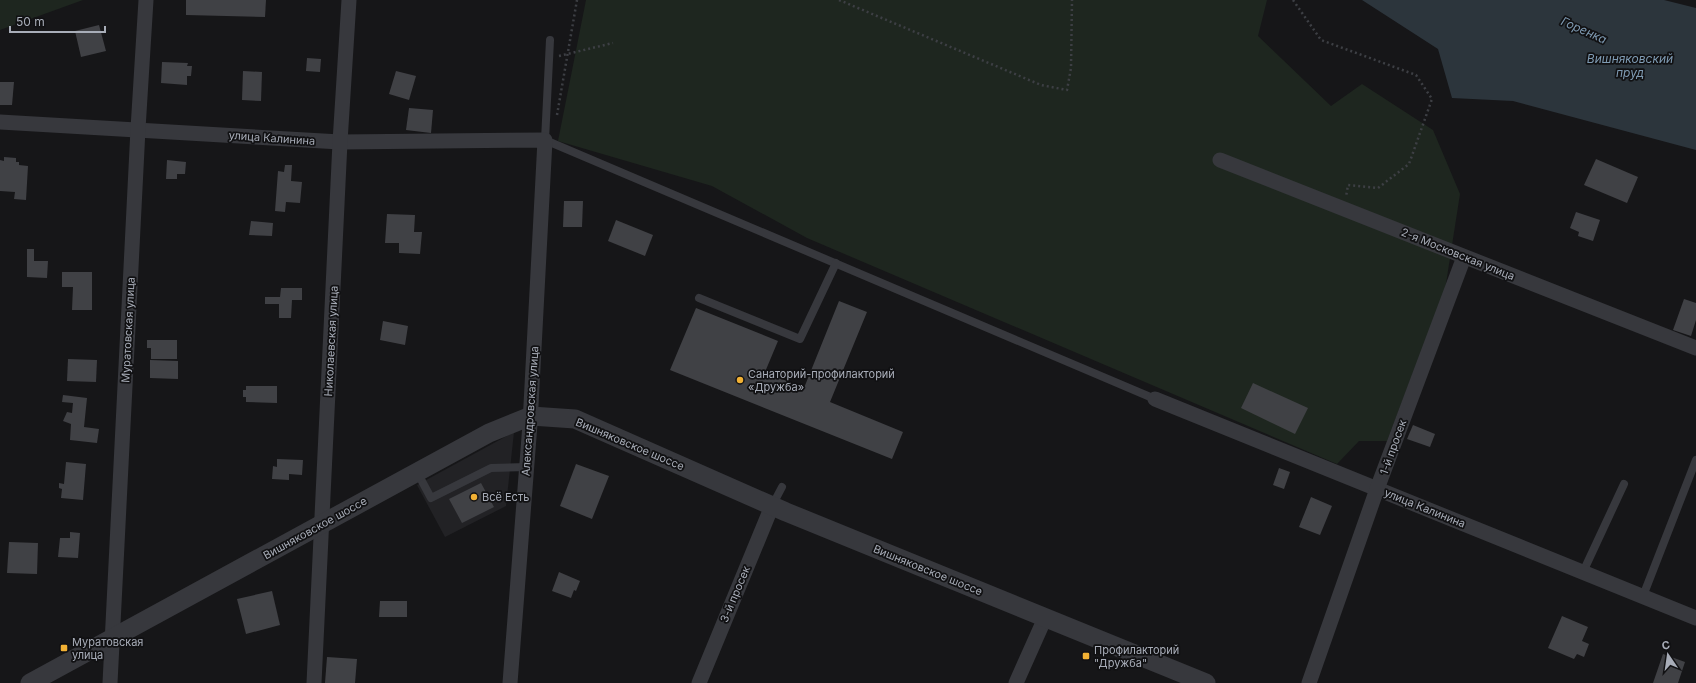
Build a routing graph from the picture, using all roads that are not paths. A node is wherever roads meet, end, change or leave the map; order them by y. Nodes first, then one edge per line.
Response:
1 (146, 0) edge
2 (349, 0) edge
3 (550, 40) dead end
4 (0, 122) edge
5 (138, 129) junction
6 (545, 140) junction
7 (340, 142) junction
8 (1220, 160) dead end
9 (1465, 252) junction
10 (836, 263) junction
11 (699, 298) dead end
12 (1696, 348) edge
13 (1154, 399) joint
14 (531, 416) junction
15 (1696, 460) edge
16 (527, 467) junction
17 (418, 472) junction
18 (1624, 484) dead end
19 (782, 487) dead end
20 (1377, 489) junction
21 (772, 506) junction
22 (322, 524) junction
23 (1583, 572) junction
24 (1643, 596) junction
25 (1045, 618) junction
26 (1696, 618) edge
27 (112, 639) junction
28 (30, 683) edge
29 (110, 683) edge
30 (314, 683) edge
31 (510, 683) edge
32 (699, 683) edge
33 (1016, 683) edge
34 (1206, 683) edge
35 (1309, 683) edge

1 - 5 street, Муратовская улица
2 - 7 street, Николаевская улица
3 - 6 lane
4 - 5 street, улица Калинина
5 - 7 street, улица Калинина
5 - 27 street, Муратовская улица
6 - 7 street, улица Калинина
6 - 10 lane
6 - 14 street, Александровская улица
7 - 22 street, Николаевская улица
8 - 9 street, 2-я Московская улица
9 - 12 street, 2-я Московская улица
9 - 20 street, 1-й просек
10 - 11 lane
10 - 13 lane
13 - 20 street, улица Калинина
14 - 16 street, Александровская улица
14 - 17 street, Вишняковское шоссе
14 - 21 street, Вишняковское шоссе
15 - 24 lane
16 - 17 lane
16 - 31 street, Александровская улица
17 - 22 street, Вишняковское шоссе
18 - 23 lane
19 - 21 lane
20 - 23 street, улица Калинина
20 - 35 street, 1-й просек
21 - 25 street, Вишняковское шоссе
21 - 32 street, 3-й просек
22 - 27 street, Вишняковское шоссе
22 - 30 street, Николаевская улица
23 - 24 street, улица Калинина
24 - 26 street, улица Калинина
25 - 33 street
25 - 34 street, Вишняковское шоссе
27 - 28 street, Вишняковское шоссе
27 - 29 street, Муратовская улица

